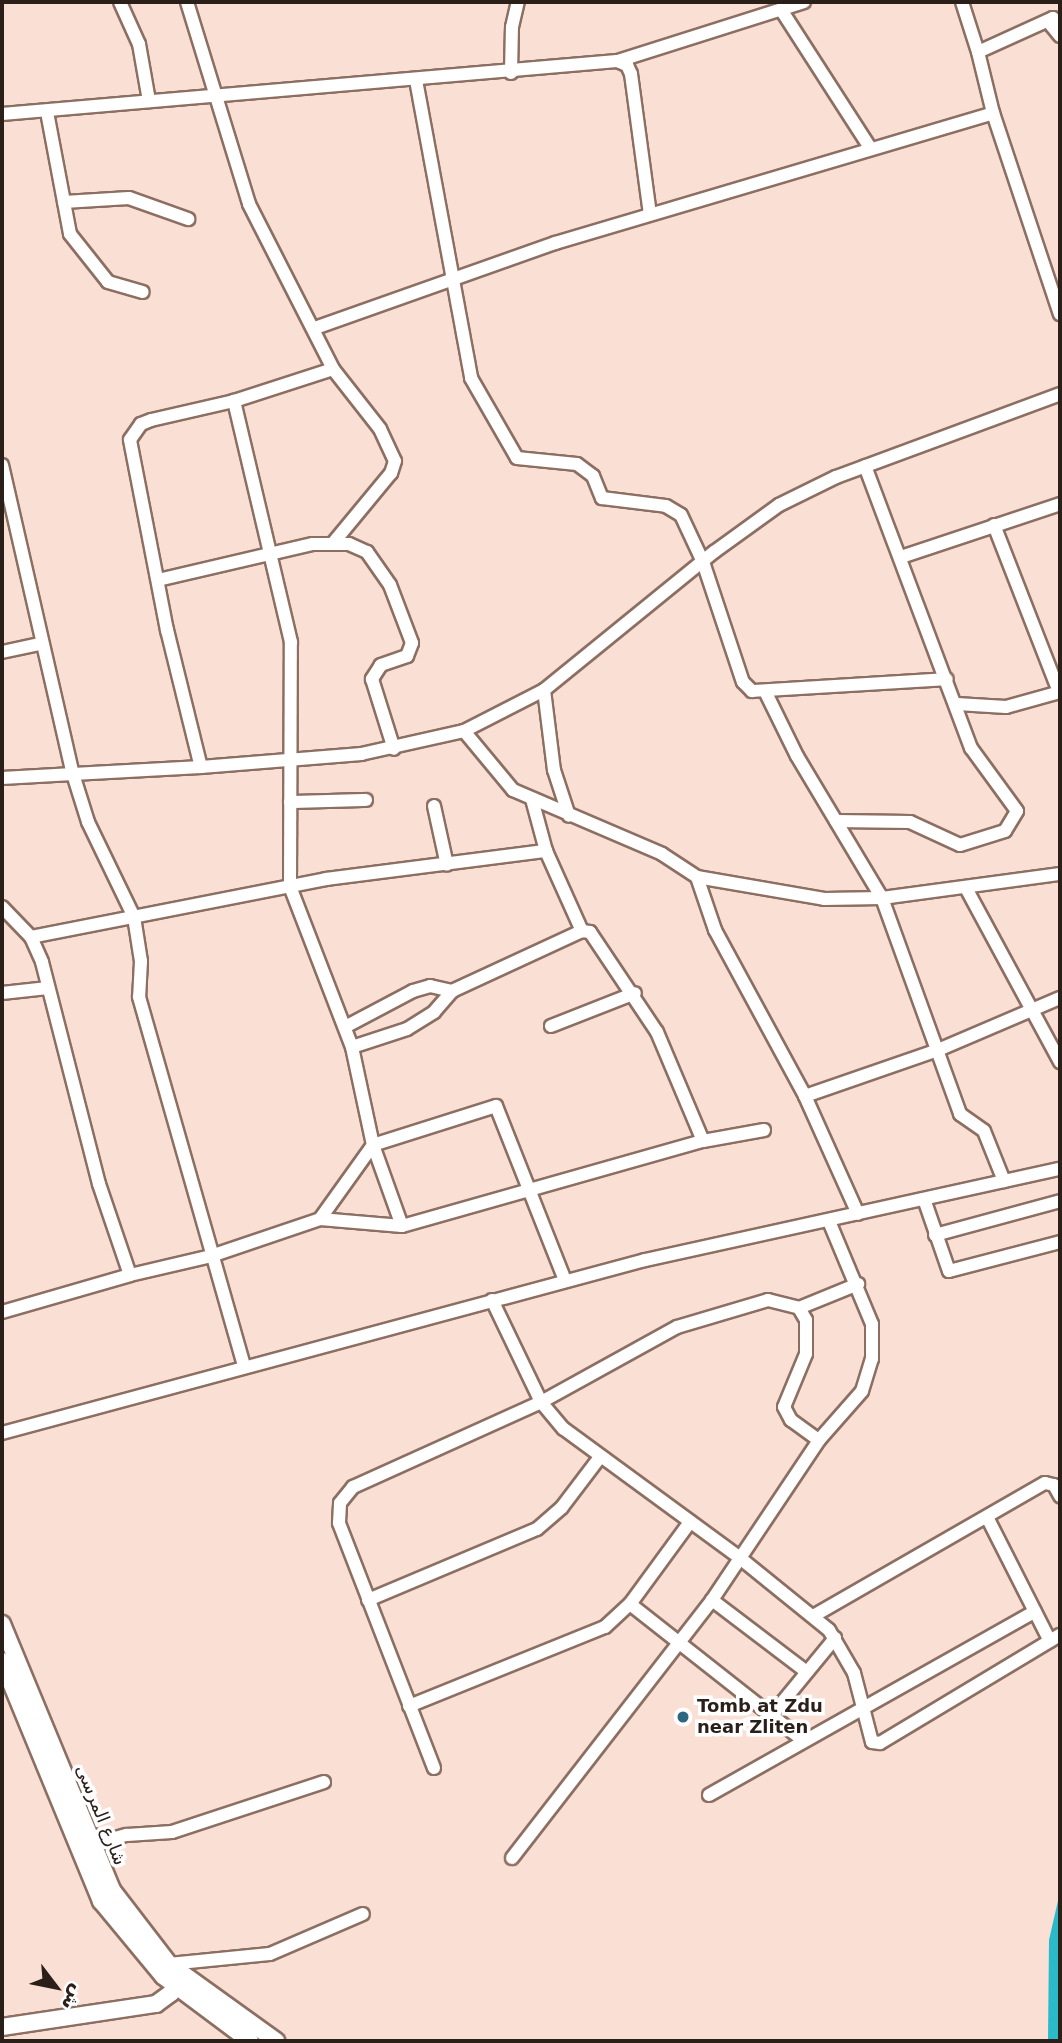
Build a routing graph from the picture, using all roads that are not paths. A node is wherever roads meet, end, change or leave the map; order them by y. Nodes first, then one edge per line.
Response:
1 (120, 2) edge
2 (187, 2) edge
3 (518, 2) edge
4 (804, 2) edge
5 (962, 2) edge
6 (782, 10) junction
7 (1060, 36) edge
8 (978, 52) junction
9 (617, 61) junction
10 (511, 73) junction
11 (416, 80) junction
12 (219, 96) junction
13 (149, 100) junction
14 (47, 112) junction
15 (993, 113) junction
16 (2, 114) edge
17 (871, 149) junction
18 (64, 202) junction
19 (650, 214) junction
20 (188, 219) dead end
21 (453, 276) junction
22 (143, 292) dead end
23 (1060, 314) edge
24 (315, 328) junction
25 (333, 369) junction
26 (1060, 394) edge
27 (234, 401) junction
28 (2, 465) edge
29 (865, 466) junction
30 (1060, 504) edge
31 (993, 526) junction
32 (334, 542) junction
33 (269, 551) junction
34 (901, 558) junction
35 (703, 562) junction
36 (158, 580) junction
37 (41, 644) junction
38 (2, 652) edge
39 (947, 679) junction
40 (544, 690) junction
41 (1060, 692) edge
42 (766, 693) junction
43 (957, 704) junction
44 (464, 731) junction
45 (394, 749) junction
46 (290, 761) junction
47 (201, 767) junction
48 (73, 774) junction
49 (2, 778) edge
50 (532, 799) junction
51 (366, 800) dead end
52 (290, 803) junction
53 (435, 806) dead end
54 (569, 816) junction
55 (836, 821) junction
56 (546, 851) junction
57 (447, 865) junction
58 (1060, 874) edge
59 (697, 877) junction
60 (290, 886) junction
61 (966, 888) junction
62 (882, 898) junction
63 (2, 908) edge
64 (134, 917) junction
65 (582, 931) junction
66 (31, 937) junction
67 (48, 988) junction
68 (452, 991) junction
69 (2, 993) edge
70 (635, 993) junction
71 (1060, 998) edge
72 (1030, 1012) junction
73 (551, 1026) dead end
74 (345, 1027) junction
75 (352, 1047) junction
76 (938, 1050) junction
77 (1060, 1062) edge
78 (804, 1096) junction
79 (764, 1130) dead end
80 (703, 1141) junction
81 (373, 1145) junction
82 (1060, 1169) edge
83 (1004, 1181) junction
84 (534, 1192) junction
85 (925, 1199) junction
86 (1060, 1201) edge
87 (858, 1214) junction
88 (320, 1219) junction
89 (829, 1221) junction
90 (402, 1226) junction
91 (935, 1235) junction
92 (1060, 1242) edge
93 (211, 1256) junction
94 (130, 1275) junction
95 (565, 1280) junction
96 (858, 1284) junction
97 (492, 1300) junction
98 (799, 1308) junction
99 (2, 1312) edge
100 (244, 1366) junction
101 (541, 1402) junction
102 (2, 1433) edge
103 (819, 1440) junction
104 (600, 1457) junction
105 (1060, 1496) edge
106 (987, 1517) junction
107 (690, 1522) junction
108 (740, 1558) junction
109 (712, 1600) junction
110 (368, 1601) junction
111 (631, 1604) junction
112 (1035, 1611) junction
113 (815, 1615) junction
114 (2, 1624) edge
115 (835, 1638) junction
116 (1055, 1638) edge
117 (678, 1644) junction
118 (2, 1661) edge
119 (807, 1672) junction
120 (408, 1706) junction
121 (863, 1708) junction
122 (771, 1716) junction
123 (804, 1741) junction
124 (434, 1768) dead end
125 (324, 1782) dead end
126 (709, 1795) dead end
127 (91, 1844) junction
128 (512, 1858) dead end
129 (363, 1914) dead end
130 (171, 1974) junction
131 (151, 2005) junction
132 (200, 2005) junction
133 (2, 2027) edge
134 (250, 2041) edge
135 (276, 2041) edge

1 - 13 street
2 - 12 street
3 - 10 street
4 - 6 street
5 - 8 street
6 - 9 street
6 - 17 street
7 - 8 street
8 - 15 street
9 - 10 street
9 - 19 street
10 - 11 street
11 - 12 street
11 - 21 street
12 - 13 street
12 - 24 street
13 - 14 street
14 - 16 street
14 - 18 street
15 - 17 street
15 - 23 street
17 - 19 street
18 - 20 street
18 - 22 street
19 - 21 street
21 - 24 street
21 - 35 street
24 - 25 street
25 - 27 street
25 - 32 street
26 - 29 street
27 - 33 street
27 - 36 street
28 - 37 street
29 - 34 street
29 - 35 street
30 - 31 street
31 - 34 street
31 - 41 street
32 - 33 street
32 - 45 street
33 - 36 street
33 - 46 street
34 - 39 street
35 - 40 street
35 - 42 street
36 - 47 street
37 - 38 street
37 - 48 street
39 - 42 street
39 - 43 street
40 - 44 street
40 - 54 street
41 - 43 street
42 - 55 street
43 - 55 street
44 - 45 street
44 - 50 street
45 - 46 street
46 - 47 street
46 - 52 street
47 - 48 street
48 - 49 street
48 - 64 street
50 - 54 street
50 - 56 street
51 - 52 street
52 - 60 street
53 - 57 street
54 - 59 street
55 - 62 street
56 - 57 street
56 - 65 street
57 - 60 street
58 - 61 street
59 - 62 street
59 - 78 street
60 - 64 street
60 - 74 street
61 - 62 street
61 - 72 street
62 - 76 street
63 - 66 street
64 - 66 street
64 - 93 street
65 - 68 street
65 - 70 street
66 - 67 street
67 - 69 street
67 - 94 street
68 - 74 street
68 - 75 street
70 - 73 street
70 - 80 street
71 - 72 street
72 - 76 street
72 - 77 street
74 - 75 street
75 - 81 street
76 - 78 street
76 - 83 street
78 - 87 street
79 - 80 street
80 - 84 street
81 - 84 street
81 - 88 street
81 - 90 street
82 - 83 street
83 - 85 street
84 - 90 street
84 - 95 street
85 - 87 street
85 - 91 street
86 - 91 street
87 - 89 street
88 - 90 street
88 - 93 street
89 - 95 street
89 - 96 street
91 - 92 street
93 - 94 street
93 - 100 street
94 - 99 street
95 - 97 street
96 - 98 street
96 - 103 street
97 - 100 street
97 - 101 street
98 - 101 street
98 - 103 street
100 - 102 street
101 - 104 street
101 - 110 street
103 - 108 street
104 - 107 street
104 - 110 street
105 - 106 street
106 - 112 street
106 - 113 street
107 - 108 street
107 - 111 street
108 - 109 street
108 - 113 street
109 - 117 street
109 - 119 street
110 - 120 street
111 - 117 street
111 - 120 street
112 - 116 street
112 - 121 street
113 - 115 street
114 - 127 main road, شارع المرسى
115 - 119 street
115 - 121 street
116 - 121 street
117 - 122 street
117 - 128 street
118 - 130 main road, شارع المرسى
119 - 122 street
120 - 124 street
121 - 123 street
122 - 123 street
123 - 126 street
125 - 127 street
127 - 130 main road, شارع المرسى
129 - 130 street
130 - 131 main road
130 - 132 main road, شارع المرسى
130 - 135 main road, شارع المرسى
131 - 132 main road
131 - 133 main road
132 - 134 main road, شارع المرسى

